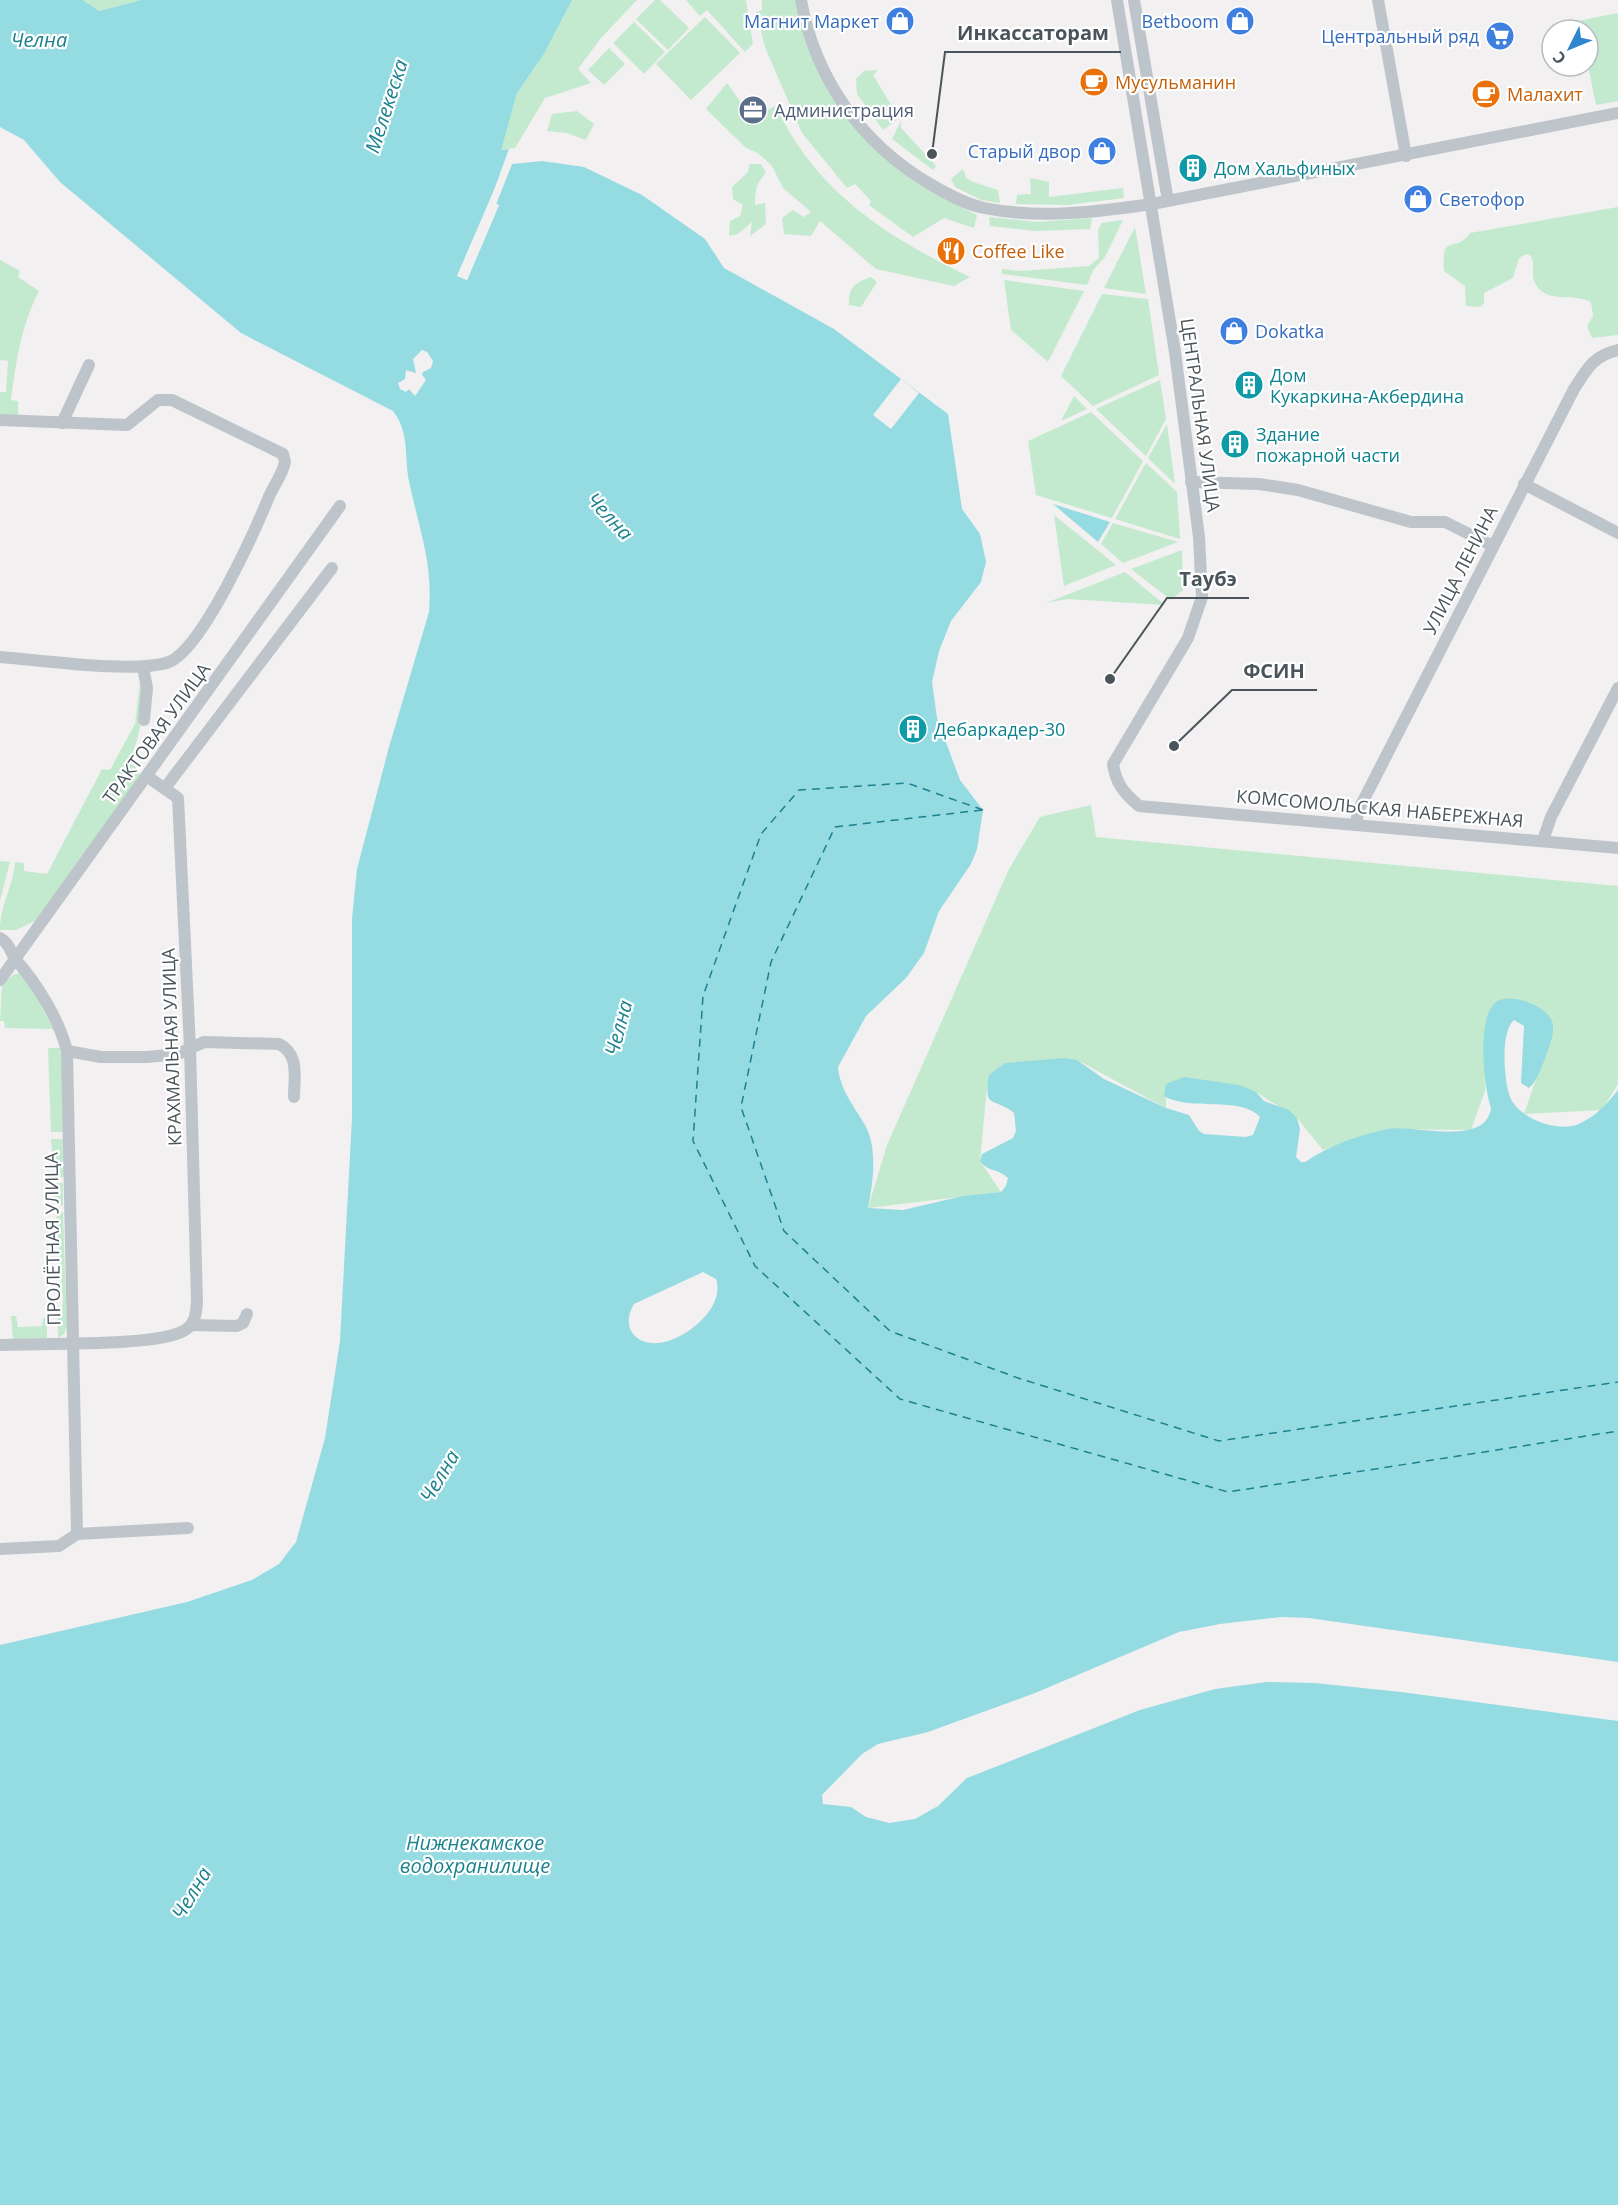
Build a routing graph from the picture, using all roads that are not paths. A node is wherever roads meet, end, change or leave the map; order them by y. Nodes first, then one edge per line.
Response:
1 (801, 0) edge
2 (1117, 0) edge
3 (1134, 0) edge
4 (1378, 0) edge
5 (1140, 38) junction
6 (1124, 41) junction
7 (1143, 51) junction
8 (1126, 54) junction
9 (1148, 82) junction
10 (1131, 84) junction
11 (1618, 113) edge
12 (1154, 118) junction
13 (1138, 121) junction
14 (1406, 156) junction
15 (1161, 162) junction
16 (1145, 164) junction
17 (1168, 201) junction
18 (1152, 204) junction
19 (1618, 350) edge
20 (89, 365) dead end
21 (0, 420) edge
22 (62, 423) junction
23 (1191, 482) junction
24 (1524, 484) junction
25 (340, 506) dead end
26 (1618, 533) edge
27 (1493, 546) junction
28 (332, 568) dead end
29 (0, 657) edge
30 (142, 667) junction
31 (1618, 688) edge
32 (144, 720) dead end
33 (148, 777) junction
34 (165, 788) junction
35 (1139, 806) joint
36 (1355, 825) junction
37 (1543, 840) junction
38 (1618, 848) edge
39 (0, 938) edge
40 (15, 959) junction
41 (0, 980) edge
42 (190, 1048) junction
43 (67, 1051) junction
44 (294, 1097) dead end
45 (247, 1314) dead end
46 (189, 1327) junction
47 (71, 1343) junction
48 (0, 1345) edge
49 (188, 1528) dead end
50 (77, 1534) junction
51 (0, 1549) edge

1 - 18 street
2 - 6 street, ЦЕНТРАЛЬНАЯ УЛИЦА
3 - 5 street
4 - 14 street
5 - 6 street
5 - 7 street
6 - 8 street, ЦЕНТРАЛЬНАЯ УЛИЦА
7 - 8 street
7 - 9 street
8 - 10 street, ЦЕНТРАЛЬНАЯ УЛИЦА
9 - 10 street
9 - 12 street
10 - 13 street, ЦЕНТРАЛЬНАЯ УЛИЦА
11 - 14 street
12 - 13 street
12 - 15 street
13 - 16 street, ЦЕНТРАЛЬНАЯ УЛИЦА
14 - 17 street
15 - 16 street
15 - 17 street
16 - 18 street, ЦЕНТРАЛЬНАЯ УЛИЦА
17 - 18 street
18 - 23 street, ЦЕНТРАЛЬНАЯ УЛИЦА
19 - 24 street, УЛИЦА ЛЕНИНА
20 - 22 street
21 - 22 street
22 - 30 street
23 - 27 street
23 - 35 street, ЦЕНТРАЛЬНАЯ УЛИЦА
24 - 26 street
24 - 27 street, УЛИЦА ЛЕНИНА
25 - 33 street, ТРАКТОВАЯ УЛИЦА
27 - 36 street, УЛИЦА ЛЕНИНА
28 - 34 street
29 - 30 street
30 - 32 street
31 - 37 street
33 - 34 street, КРАХМАЛЬНАЯ УЛИЦА
33 - 40 street, ТРАКТОВАЯ УЛИЦА
34 - 42 street, КРАХМАЛЬНАЯ УЛИЦА
35 - 36 street, КОМСОМОЛЬСКАЯ НАБЕРЕЖНАЯ
36 - 37 street, КОМСОМОЛЬСКАЯ НАБЕРЕЖНАЯ
37 - 38 street, КОМСОМОЛЬСКАЯ НАБЕРЕЖНАЯ
39 - 40 street, ПРОЛЁТНАЯ УЛИЦА
40 - 41 street, ТРАКТОВАЯ УЛИЦА
40 - 43 street, ПРОЛЁТНАЯ УЛИЦА
42 - 43 street
42 - 44 street
42 - 46 street, КРАХМАЛЬНАЯ УЛИЦА
43 - 47 street, ПРОЛЁТНАЯ УЛИЦА
45 - 46 street
46 - 47 street
47 - 48 street
47 - 50 street, ПРОЛЁТНАЯ УЛИЦА
49 - 50 street
50 - 51 street

